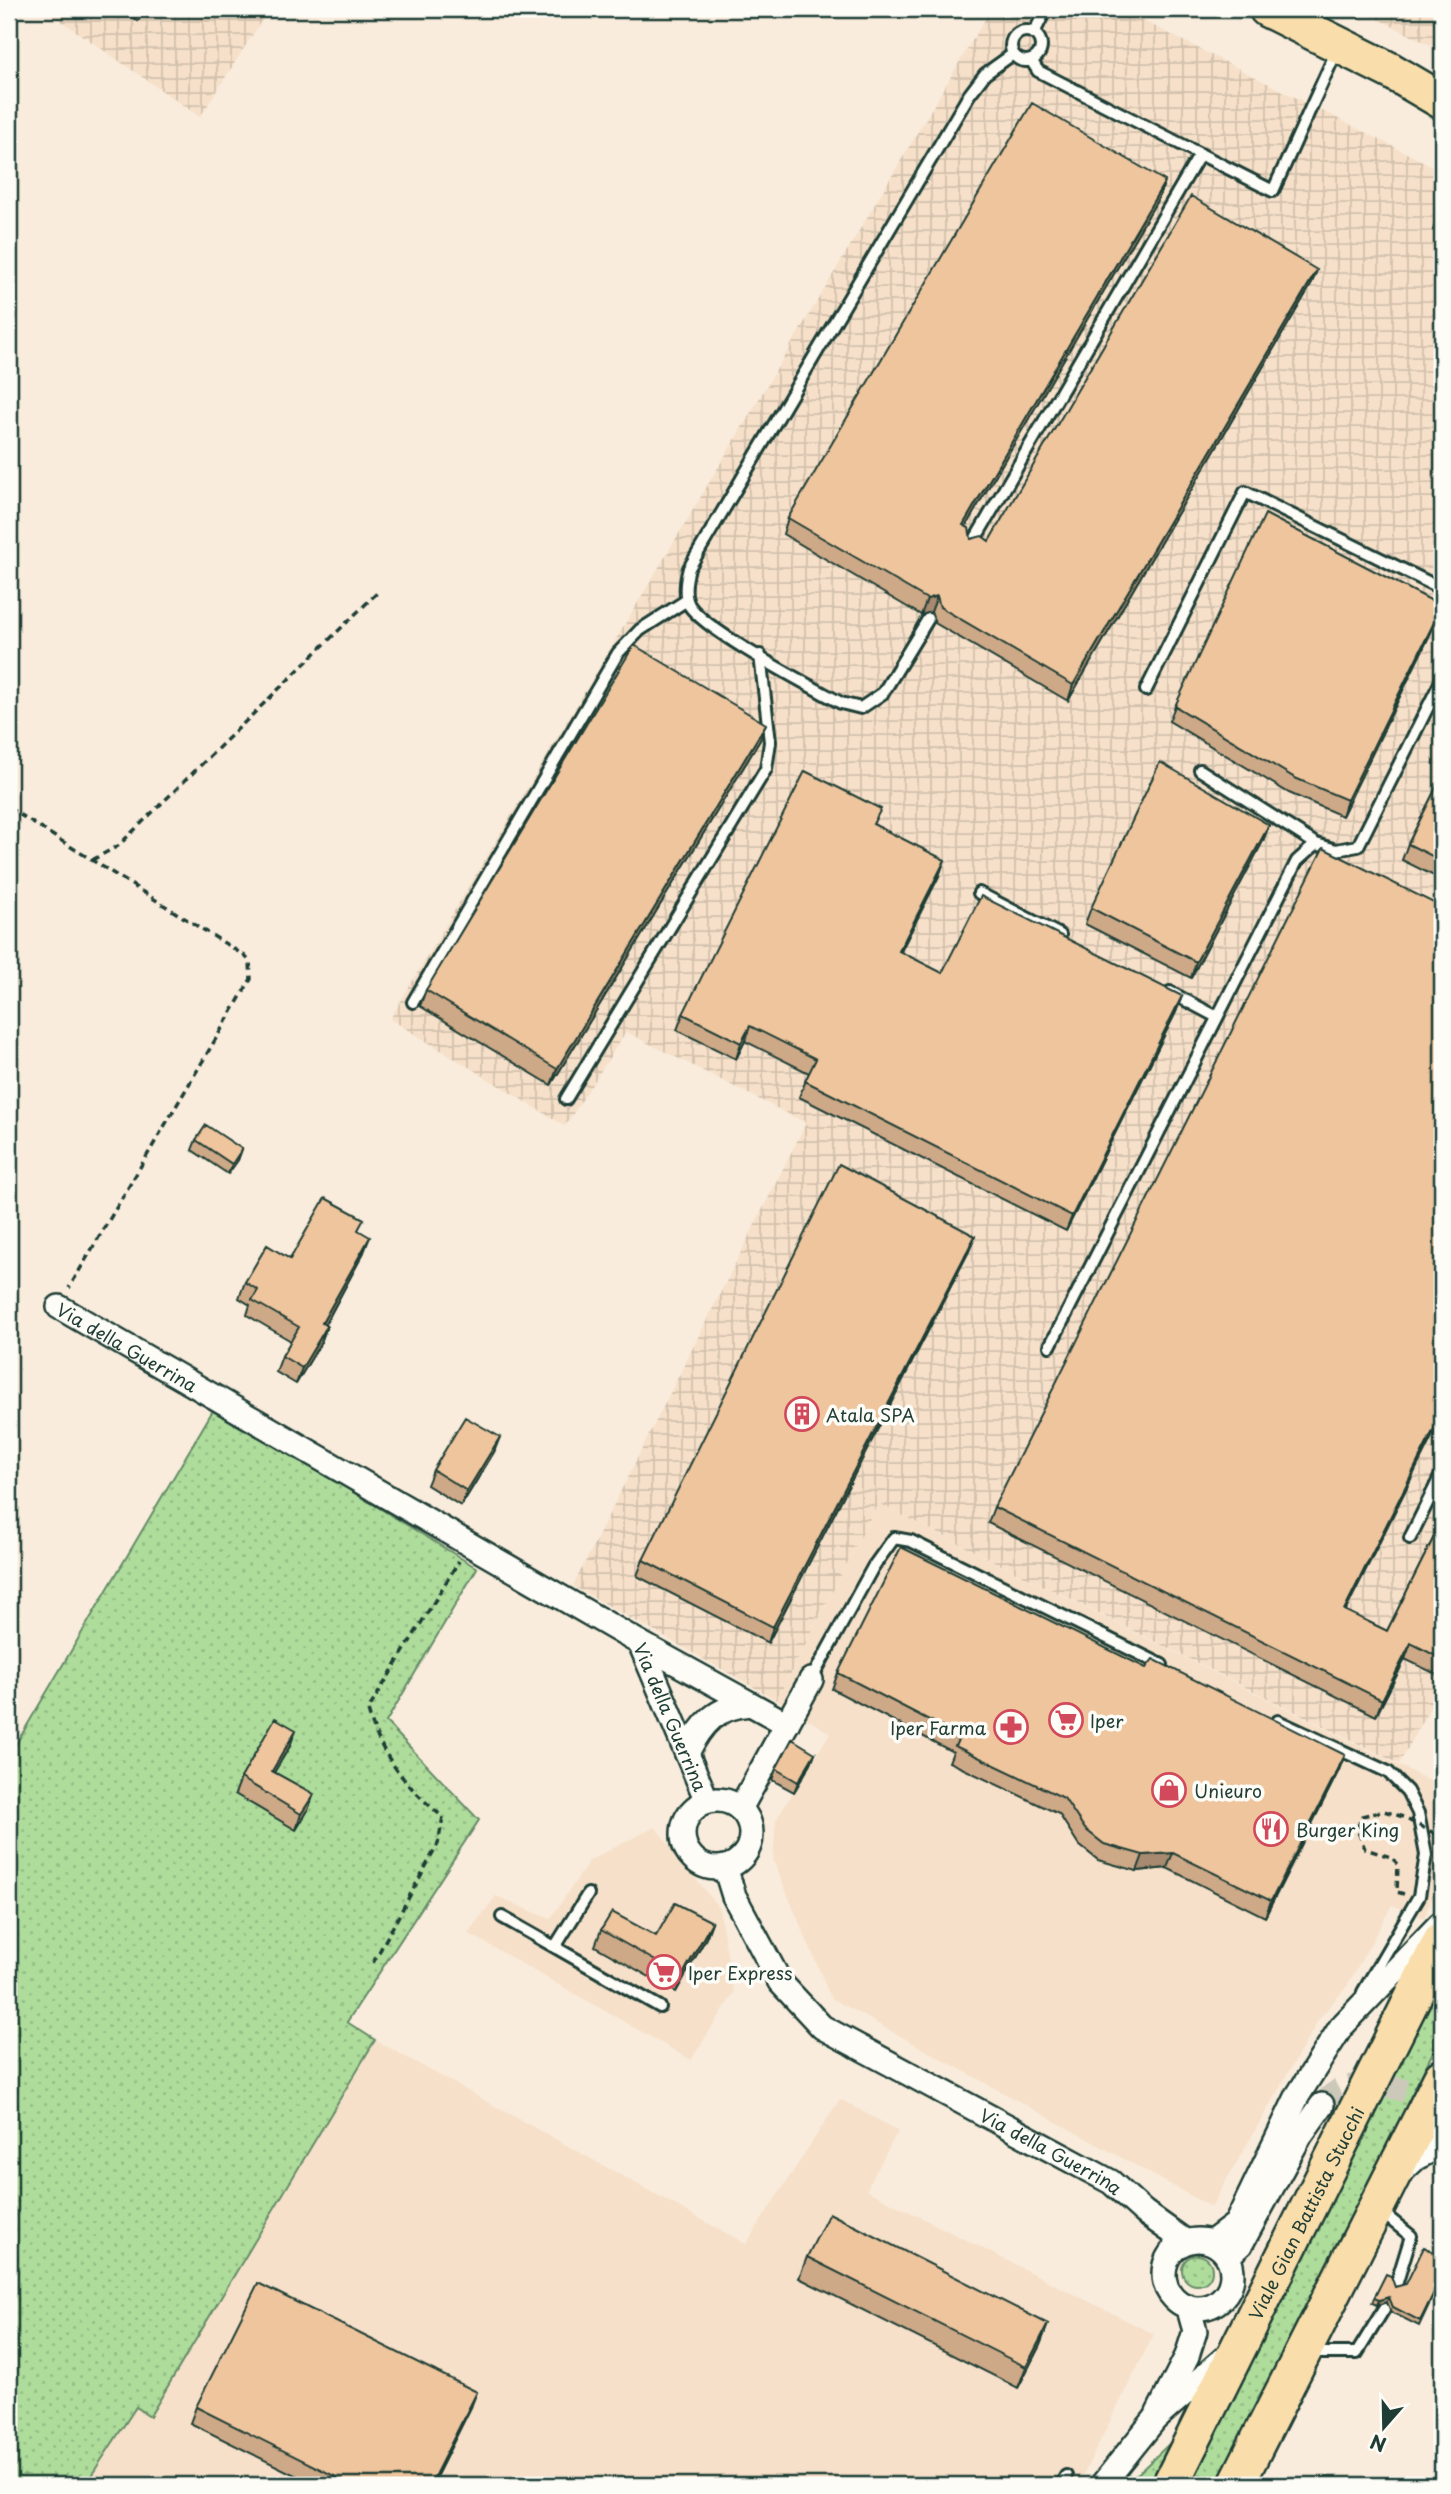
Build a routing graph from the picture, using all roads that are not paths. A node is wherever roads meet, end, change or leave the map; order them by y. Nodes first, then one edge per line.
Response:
1 (1046, 9) edge
2 (1267, 9) edge
3 (1034, 33) junction
4 (1339, 44) junction
5 (1013, 54) junction
6 (1031, 61) junction
7 (1391, 71) junction
8 (1442, 92) edge
9 (1442, 100) edge
10 (1200, 154) junction
11 (970, 548) edge
12 (1442, 589) edge
13 (687, 600) junction
14 (929, 620) dead end
15 (760, 656) junction
16 (1442, 679) edge
17 (1146, 690) dead end
18 (1200, 770) dead end
19 (1316, 844) junction
20 (979, 893) dead end
21 (1074, 943) edge
22 (1158, 986) edge
23 (413, 1002) dead end
24 (1217, 1017) junction
25 (566, 1099) dead end
26 (59, 1307) road end
27 (1050, 1346) dead end
28 (1442, 1474) edge
29 (1410, 1538) dead end
30 (640, 1643) junction
31 (1174, 1671) edge
32 (811, 1680) joint
33 (750, 1704) junction
34 (1261, 1714) edge
35 (787, 1724) junction
36 (687, 1753) junction
37 (707, 1801) junction
38 (740, 1809) junction
39 (725, 1867) junction
40 (588, 1894) dead end
41 (502, 1917) dead end
42 (1442, 1922) edge
43 (1442, 1939) edge
44 (555, 1947) junction
45 (660, 2007) dead end
46 (1342, 2027) junction
47 (1442, 2077) edge
48 (1322, 2105) tunnel mouth
49 (1442, 2145) edge
50 (1382, 2197) junction
51 (1144, 2212) junction
52 (1186, 2242) junction
53 (1220, 2249) junction
54 (1165, 2265) junction
55 (1395, 2285) edge
56 (1188, 2306) junction
57 (1384, 2309) dead end
58 (1242, 2342) junction
59 (1303, 2353) junction
60 (1156, 2419) junction
61 (1102, 2485) edge
62 (1170, 2485) edge
63 (1236, 2485) edge

1 - 3 lane
2 - 4 main road
3 - 5 lane
3 - 6 lane
4 - 7 main road
4 - 10 lane
5 - 6 lane
5 - 13 lane
6 - 10 lane
7 - 8 main road
7 - 9 main road
10 - 11 lane
12 - 17 lane
13 - 15 lane
13 - 23 lane
14 - 15 lane
15 - 25 lane
16 - 19 lane
18 - 19 lane
19 - 24 lane
20 - 21 lane
22 - 24 lane
24 - 27 lane
26 - 30 street, Via della Guerrina
28 - 29 lane
30 - 33 street
30 - 36 street, Via della Guerrina
31 - 32 lane
32 - 35 street
33 - 35 street
33 - 36 street
34 - 46 lane
35 - 38 street
36 - 37 street, Via della Guerrina
37 - 38 street, Via della Guerrina
37 - 39 street, Via della Guerrina
38 - 39 street
39 - 51 street, Via della Guerrina
40 - 44 lane
41 - 44 lane
42 - 46 street
43 - 58 main road, Viale Gian Battista Stucchi
44 - 45 lane
46 - 53 street
47 - 50 main road
48 - 53 street
49 - 50 street
50 - 55 lane
50 - 59 main road
51 - 52 street, Via della Guerrina
51 - 54 street, Via della Guerrina
52 - 53 street
52 - 54 street
53 - 56 street
54 - 56 street
56 - 60 street
57 - 59 lane
58 - 60 street
58 - 62 main road, Viale Gian Battista Stucchi
59 - 63 main road
60 - 61 street

